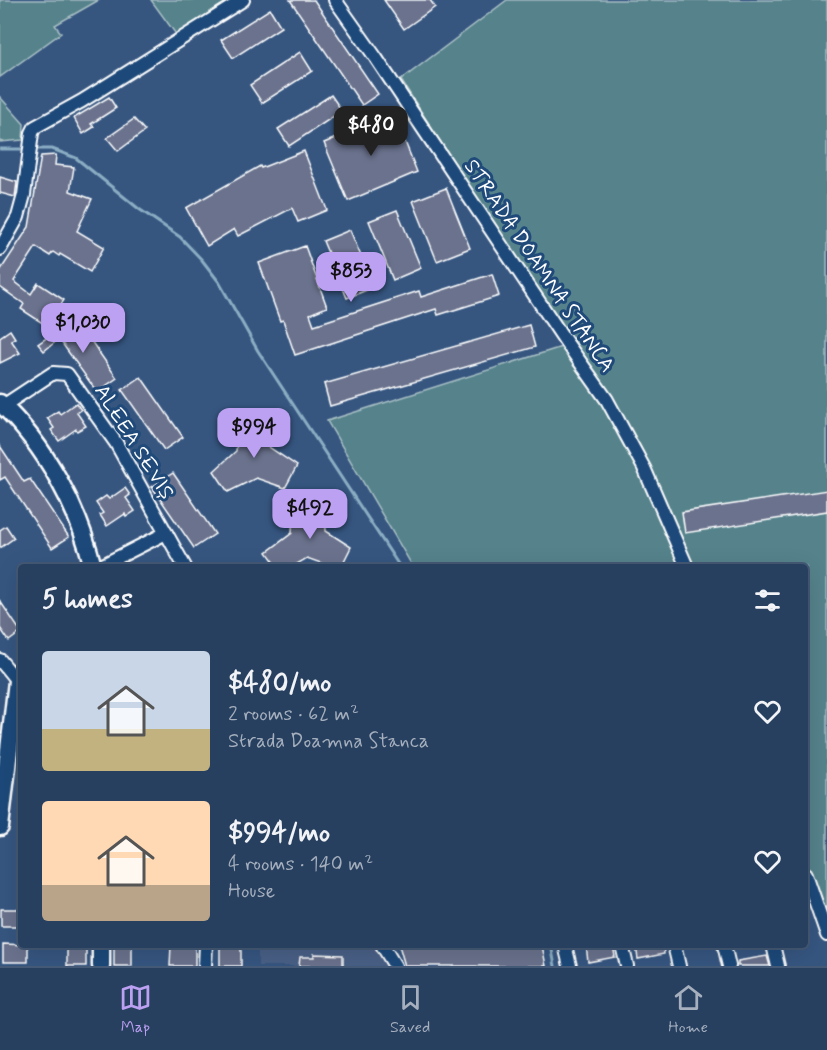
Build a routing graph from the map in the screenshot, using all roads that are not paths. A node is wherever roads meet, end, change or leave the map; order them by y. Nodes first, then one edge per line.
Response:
1 (243, 0) edge
2 (334, 0) edge
3 (0, 249) edge
4 (1, 405) edge
5 (166, 533) junction
6 (92, 564) edge
7 (105, 564) edge
8 (183, 564) edge
9 (686, 564) edge
10 (0, 660) edge
11 (18, 680) edge
12 (18, 689) edge
13 (0, 827) edge
14 (808, 878) edge
15 (827, 935) edge
16 (101, 948) edge
17 (206, 948) edge
18 (384, 948) edge
19 (566, 948) edge
20 (623, 948) edge
21 (675, 948) edge
22 (725, 948) edge
23 (774, 948) edge
24 (101, 966) edge
25 (205, 966) edge
26 (395, 966) edge
27 (570, 966) edge
28 (627, 966) edge
29 (679, 966) edge
30 (729, 966) edge
31 (778, 966) edge

1 - 3 street
2 - 9 street, STRADA DOAMNA STANCA
4 - 5 street, ALEEA SEVIȘ
4 - 6 street
5 - 7 street
5 - 8 street
10 - 11 street
12 - 13 street
14 - 15 street
16 - 24 street
17 - 25 street
18 - 26 street
19 - 27 street
20 - 28 street
21 - 29 street
22 - 30 street
23 - 31 street

